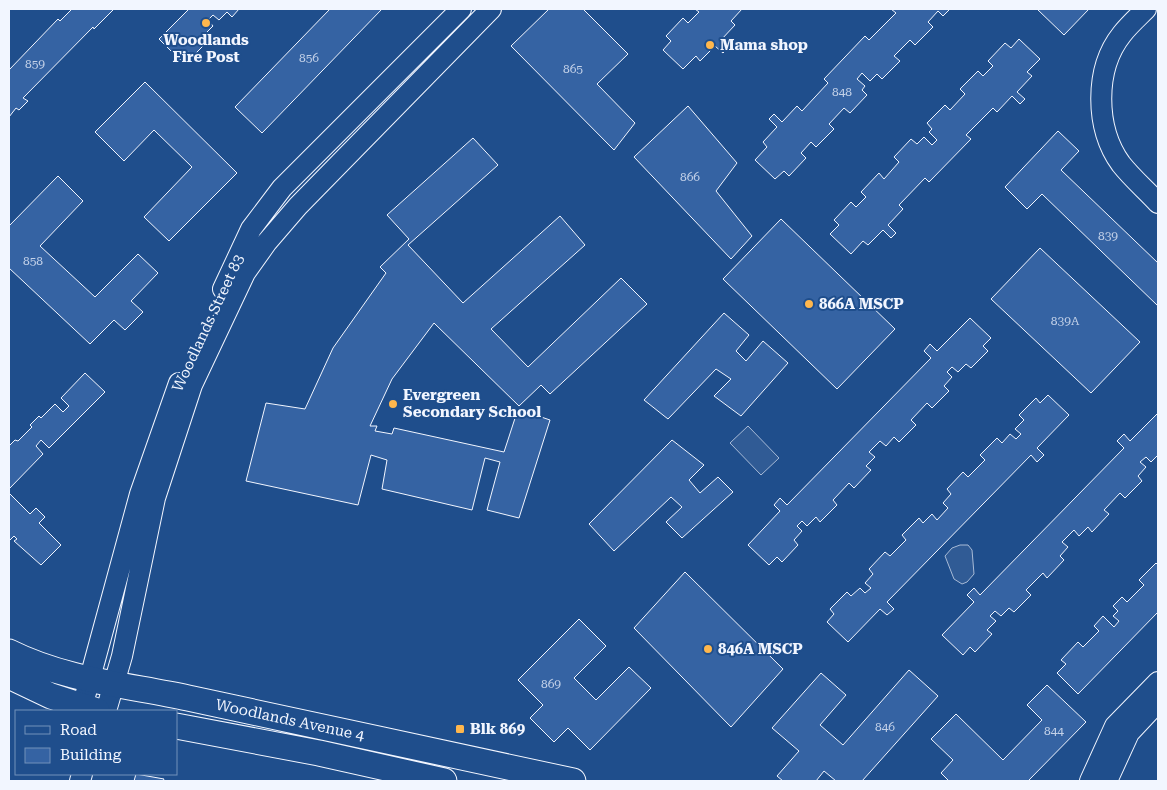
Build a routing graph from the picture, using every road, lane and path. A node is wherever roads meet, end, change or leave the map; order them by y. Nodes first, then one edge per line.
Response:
1 (461, 9) edge
2 (491, 9) edge
3 (1146, 9) edge
4 (1158, 13) edge
5 (1158, 189) edge
6 (1158, 203) edge
7 (9, 652) edge
8 (9, 676) edge
9 (102, 682) junction
10 (1158, 682) edge
11 (1158, 702) edge
12 (87, 710) edge
13 (106, 710) edge
14 (178, 726) edge
15 (444, 781) edge
16 (573, 781) edge
17 (1090, 781) edge
18 (1107, 781) edge

1 - 9 street, Woodlands Street 83
2 - 9 street, Woodlands Street 83
3 - 6 street
4 - 5 street
7 - 9 main road, Woodlands Avenue 4
8 - 12 main road
9 - 12 street, Woodlands Street 83
9 - 13 street
9 - 16 main road, Woodlands Avenue 4
10 - 17 street
11 - 18 street
14 - 15 main road, Woodlands Avenue 4

